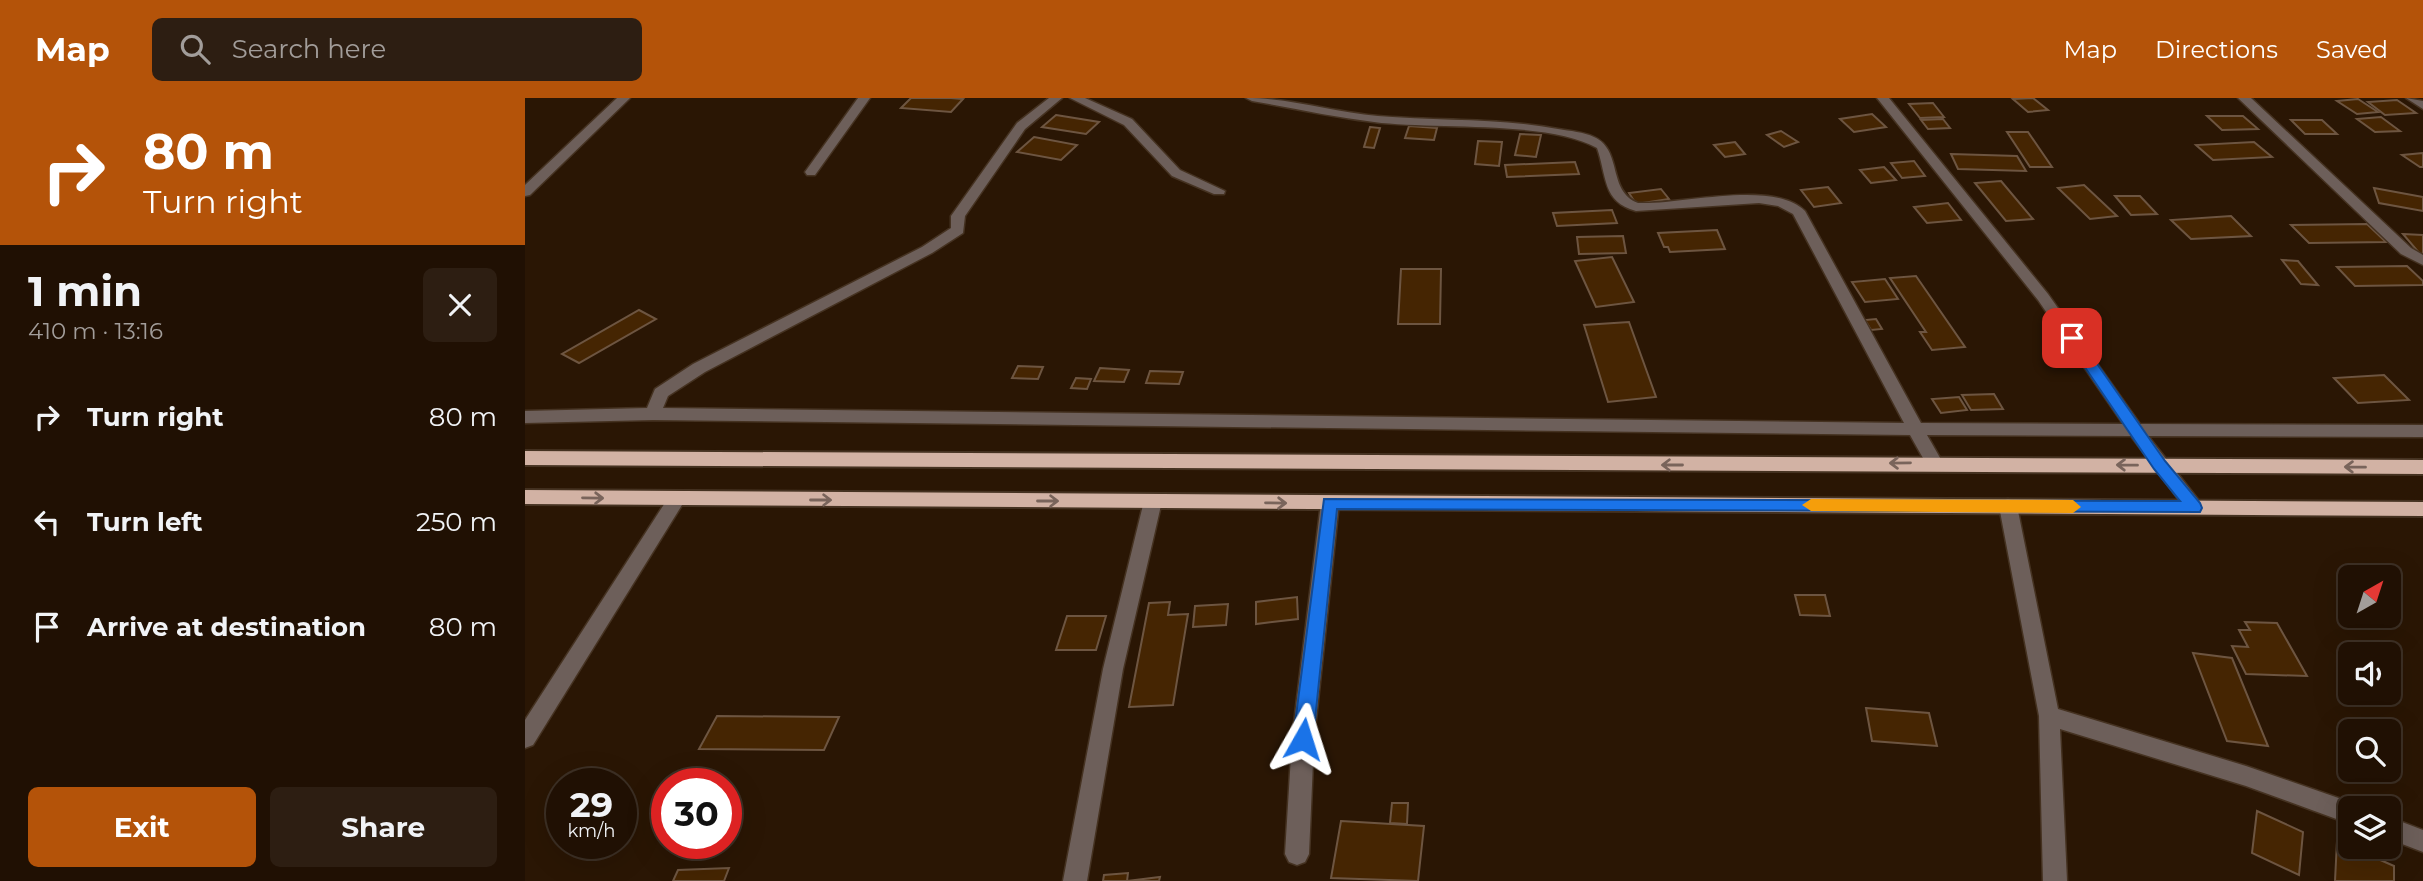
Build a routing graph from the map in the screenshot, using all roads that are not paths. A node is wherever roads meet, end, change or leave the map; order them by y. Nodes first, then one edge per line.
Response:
1 (624, 98) edge
2 (864, 98) edge
3 (1056, 98) edge
4 (1076, 98) edge
5 (1252, 98) edge
6 (1884, 98) edge
7 (2244, 98) edge
8 (2411, 98) edge
9 (2423, 106) edge
10 (811, 172) dead end
11 (1219, 191) dead end
12 (525, 192) edge
13 (2423, 261) edge
14 (653, 414) junction
15 (525, 418) edge
16 (1914, 429) junction
17 (2135, 429) junction
18 (2423, 431) edge
19 (525, 458) edge
20 (1934, 463) junction
21 (2160, 465) junction
22 (2423, 467) edge
23 (525, 497) edge
24 (675, 500) junction
25 (1153, 501) junction
26 (1330, 503) junction
27 (2008, 506) junction
28 (2194, 508) junction
29 (2423, 509) edge
30 (2049, 716) junction
31 (525, 738) edge
32 (2338, 809) edge
33 (2401, 833) edge
34 (2423, 841) edge
35 (1297, 853) dead end
36 (1075, 881) edge
37 (2055, 881) edge

1 - 12 street
2 - 10 street
3 - 14 street
4 - 11 street
5 - 16 street
6 - 17 street
7 - 13 street
8 - 9 street
14 - 15 street
14 - 16 street
16 - 17 street
16 - 20 street
17 - 18 street
17 - 21 street
20 -> 19 highway
21 -> 20 highway
22 -> 21 highway
21 - 28 street
23 -> 24 highway
24 -> 25 highway
24 - 31 street
25 -> 26 highway
25 - 36 street
26 - 27 highway
26 - 35 street
27 - 28 highway
27 - 30 street
28 - 29 highway
30 - 32 street
30 - 37 street
33 - 34 street

